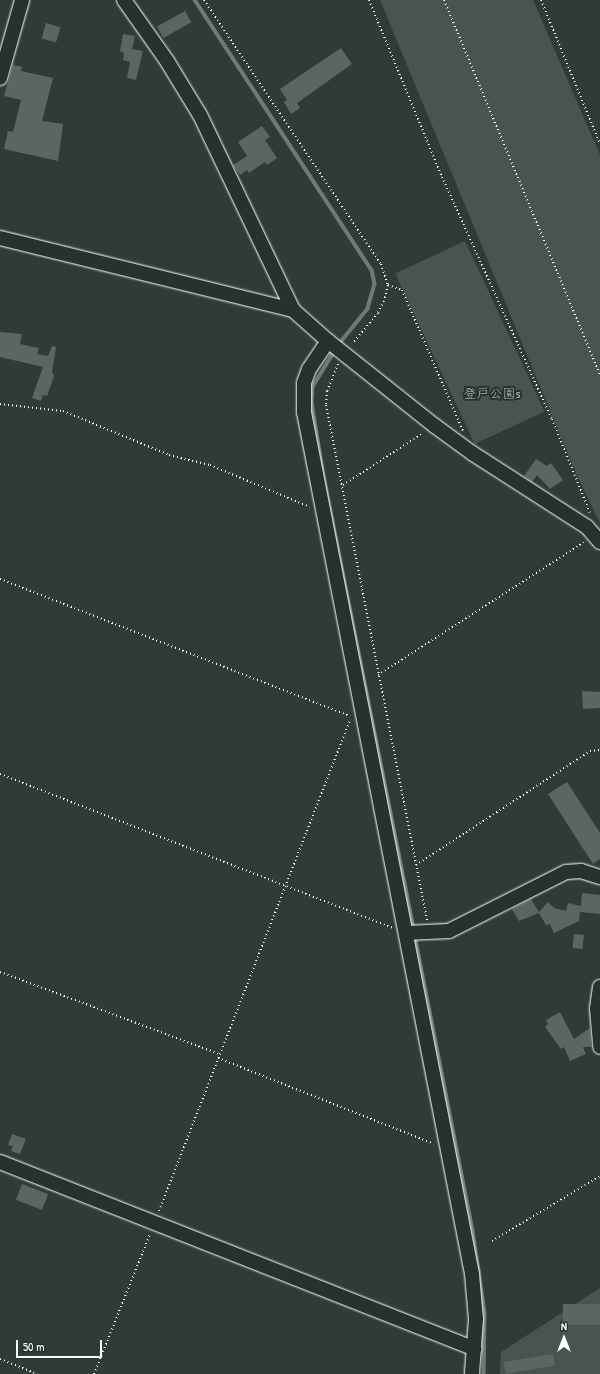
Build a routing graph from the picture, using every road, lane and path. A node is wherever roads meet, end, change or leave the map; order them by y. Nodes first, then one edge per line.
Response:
1 (22, 0) edge
2 (124, 0) edge
3 (204, 0) edge
4 (369, 0) edge
5 (444, 0) edge
6 (541, 0) edge
7 (0, 78) edge
8 (600, 144) edge
9 (0, 238) edge
10 (388, 285) junction
11 (293, 310) junction
12 (328, 341) junction
13 (344, 354) junction
14 (600, 374) edge
15 (0, 404) edge
16 (435, 426) junction
17 (464, 434) dead end
18 (342, 485) junction
19 (323, 513) junction
20 (598, 538) edge
21 (0, 579) edge
22 (378, 675) junction
23 (600, 750) edge
24 (0, 774) edge
25 (416, 865) junction
26 (600, 877) edge
27 (285, 886) junction
28 (408, 934) junction
29 (428, 934) junction
30 (0, 972) edge
31 (600, 987) edge
32 (600, 1047) edge
33 (220, 1054) junction
34 (218, 1058) junction
35 (447, 1149) junction
36 (0, 1162) edge
37 (600, 1176) edge
38 (154, 1222) junction
39 (492, 1241) dead end
40 (475, 1349) junction
41 (0, 1359) edge
42 (37, 1374) edge
43 (94, 1374) edge
44 (472, 1374) edge

1 - 7 street
2 - 11 street
3 - 10 path
4 - 20 path
5 - 14 path
6 - 8 path
9 - 11 street
10 - 13 path
10 - 17 path
11 - 12 street
12 - 13 street
12 - 19 street
13 - 16 street
13 - 18 path
15 - 19 path
16 - 18 path
16 - 20 street
18 - 22 path
19 - 28 street
20 - 22 path
21 - 27 path
22 - 25 path
23 - 25 path
24 - 27 path
25 - 29 path
26 - 29 street
27 - 28 path
27 - 33 path
28 - 29 street
28 - 35 street
30 - 33 path
31 - 32 street
33 - 34 path
34 - 35 path
34 - 38 path
35 - 40 street
36 - 38 street
37 - 39 path
38 - 40 street
38 - 43 path
40 - 44 street
41 - 42 path

